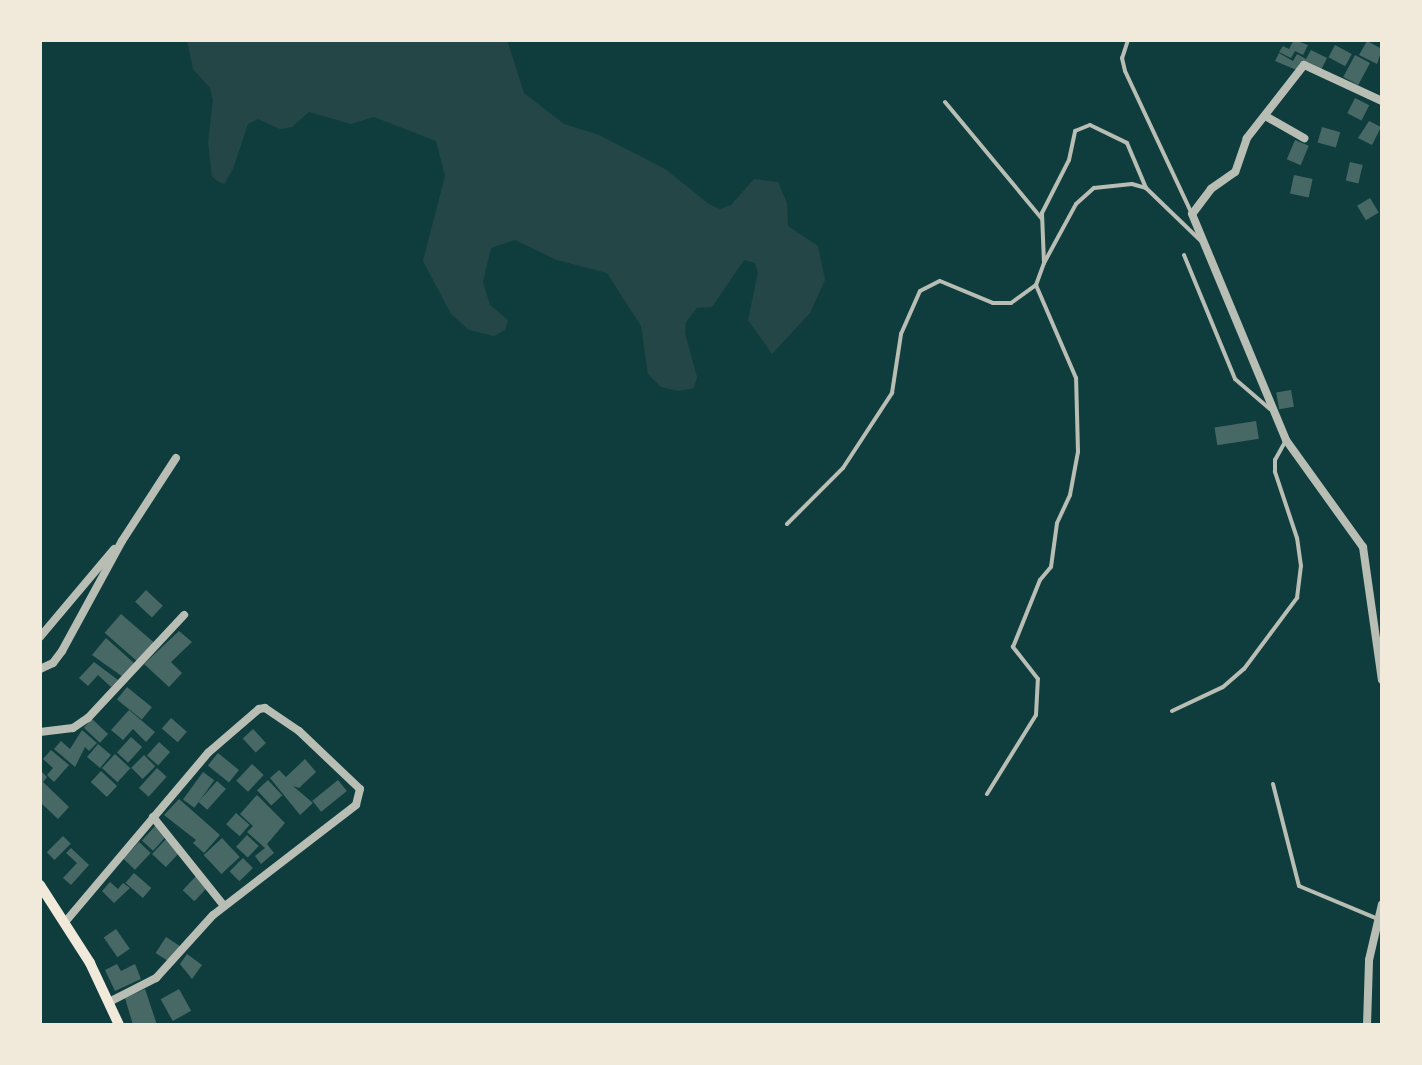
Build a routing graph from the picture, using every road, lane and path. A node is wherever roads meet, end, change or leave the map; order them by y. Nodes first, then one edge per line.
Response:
1 (1128, 40) edge
2 (1382, 101) edge
3 (945, 102) dead end
4 (1266, 116) junction
5 (1304, 138) dead end
6 (1146, 188) junction
7 (1192, 214) junction
8 (1042, 219) junction
9 (1201, 241) junction
10 (1184, 255) dead end
11 (1044, 263) junction
12 (1036, 284) junction
13 (1274, 411) junction
14 (1286, 440) junction
15 (176, 458) dead end
16 (788, 524) dead end
17 (122, 541) junction
18 (184, 615) dead end
19 (40, 638) edge
20 (40, 669) edge
21 (1382, 680) edge
22 (1172, 711) dead end
23 (40, 732) edge
24 (1273, 784) dead end
25 (987, 794) dead end
26 (153, 816) junction
27 (40, 885) edge
28 (1382, 904) edge
29 (224, 906) junction
30 (1380, 919) edge
31 (66, 922) junction
32 (109, 1002) junction
33 (119, 1025) edge
34 (1366, 1025) edge

1 - 7 lane
2 - 4 street
3 - 8 lane
4 - 5 street
4 - 7 street
6 - 8 lane
6 - 9 lane
6 - 11 lane
7 - 9 street
8 - 11 lane
9 - 13 street
10 - 13 lane
11 - 12 lane
12 - 16 lane
12 - 25 lane
13 - 14 street
14 - 21 street
14 - 22 lane
15 - 17 street
17 - 19 street
17 - 20 street
18 - 23 street
24 - 30 lane
26 - 29 street
26 - 29 street
26 - 31 street
27 - 31 main road
28 - 30 street
29 - 32 street
30 - 34 street
31 - 32 main road
32 - 33 main road

